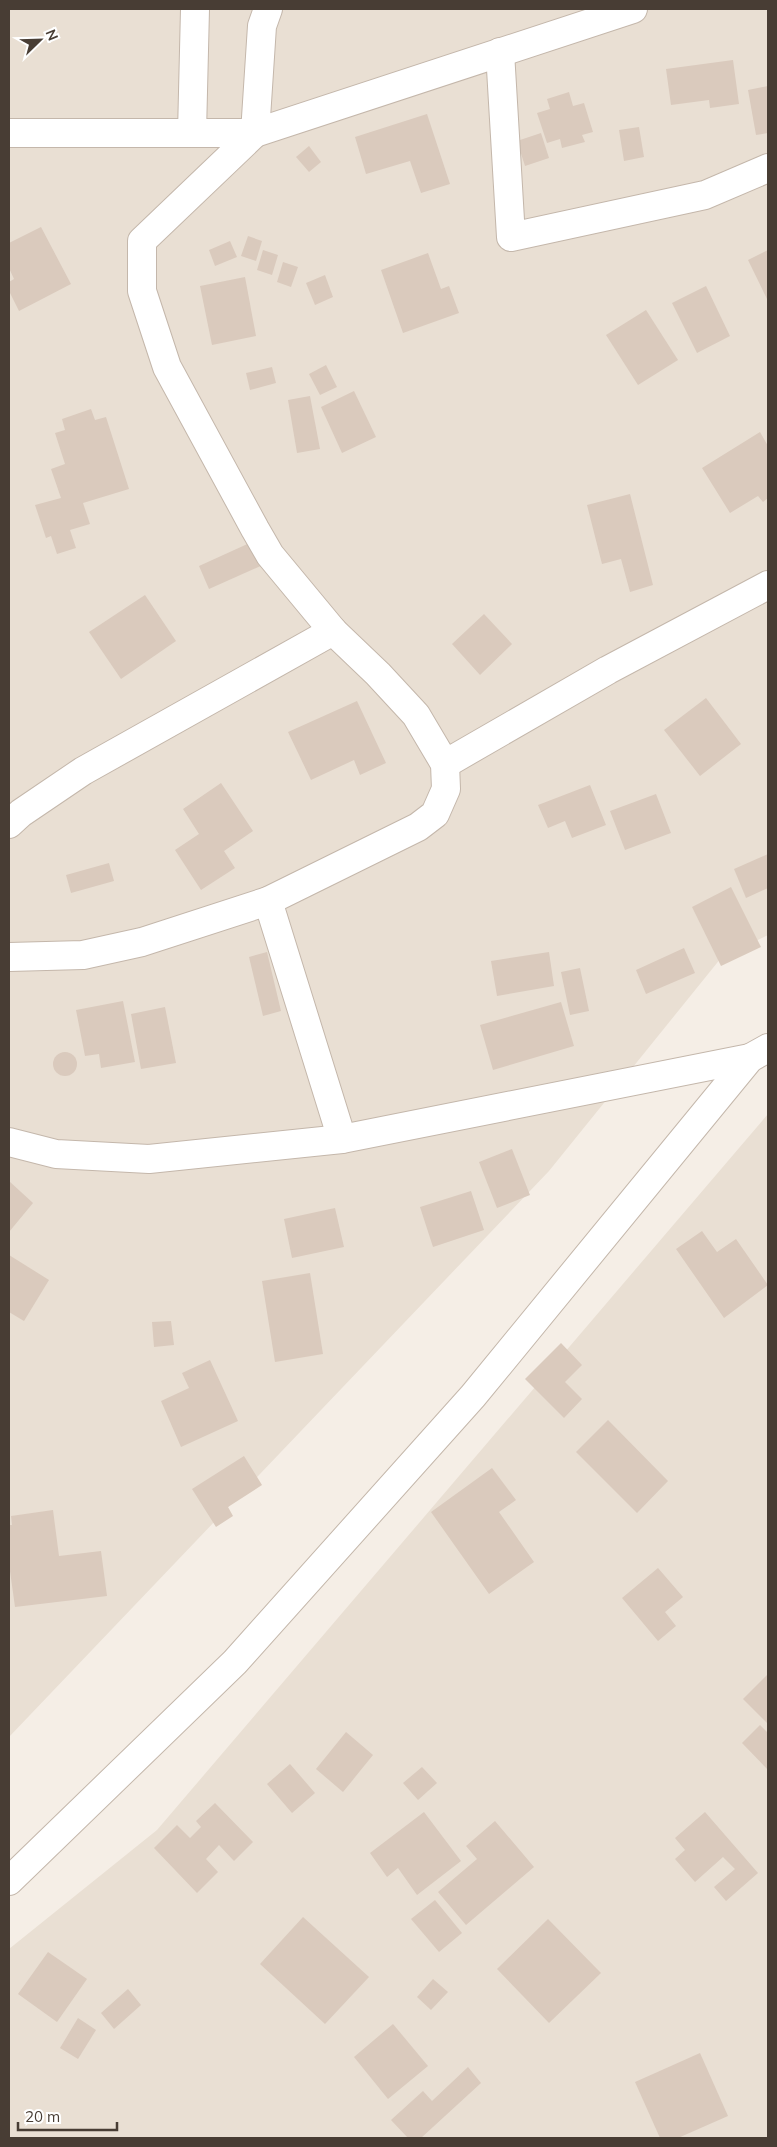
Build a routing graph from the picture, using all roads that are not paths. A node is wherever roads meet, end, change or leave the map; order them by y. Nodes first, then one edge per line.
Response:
1 (195, 9) edge
2 (268, 9) edge
3 (633, 9) edge
4 (500, 52) junction
5 (9, 133) edge
6 (56, 133) junction
7 (192, 133) junction
8 (256, 133) junction
9 (9, 153) edge
10 (768, 168) edge
11 (768, 585) edge
12 (333, 631) junction
13 (445, 764) junction
14 (9, 824) edge
15 (268, 901) junction
16 (9, 957) edge
17 (759, 1053) edge
18 (342, 1139) junction
19 (9, 1142) edge
20 (9, 1881) edge

1 - 7 street
2 - 8 street
3 - 4 street
4 - 8 street
4 - 10 street
5 - 6 street
6 - 7 street
6 - 9 street
7 - 8 street
8 - 12 street
11 - 13 street
12 - 13 street
12 - 14 street
13 - 15 street
15 - 16 street
15 - 18 street
17 - 18 street
17 - 20 street
18 - 19 street

